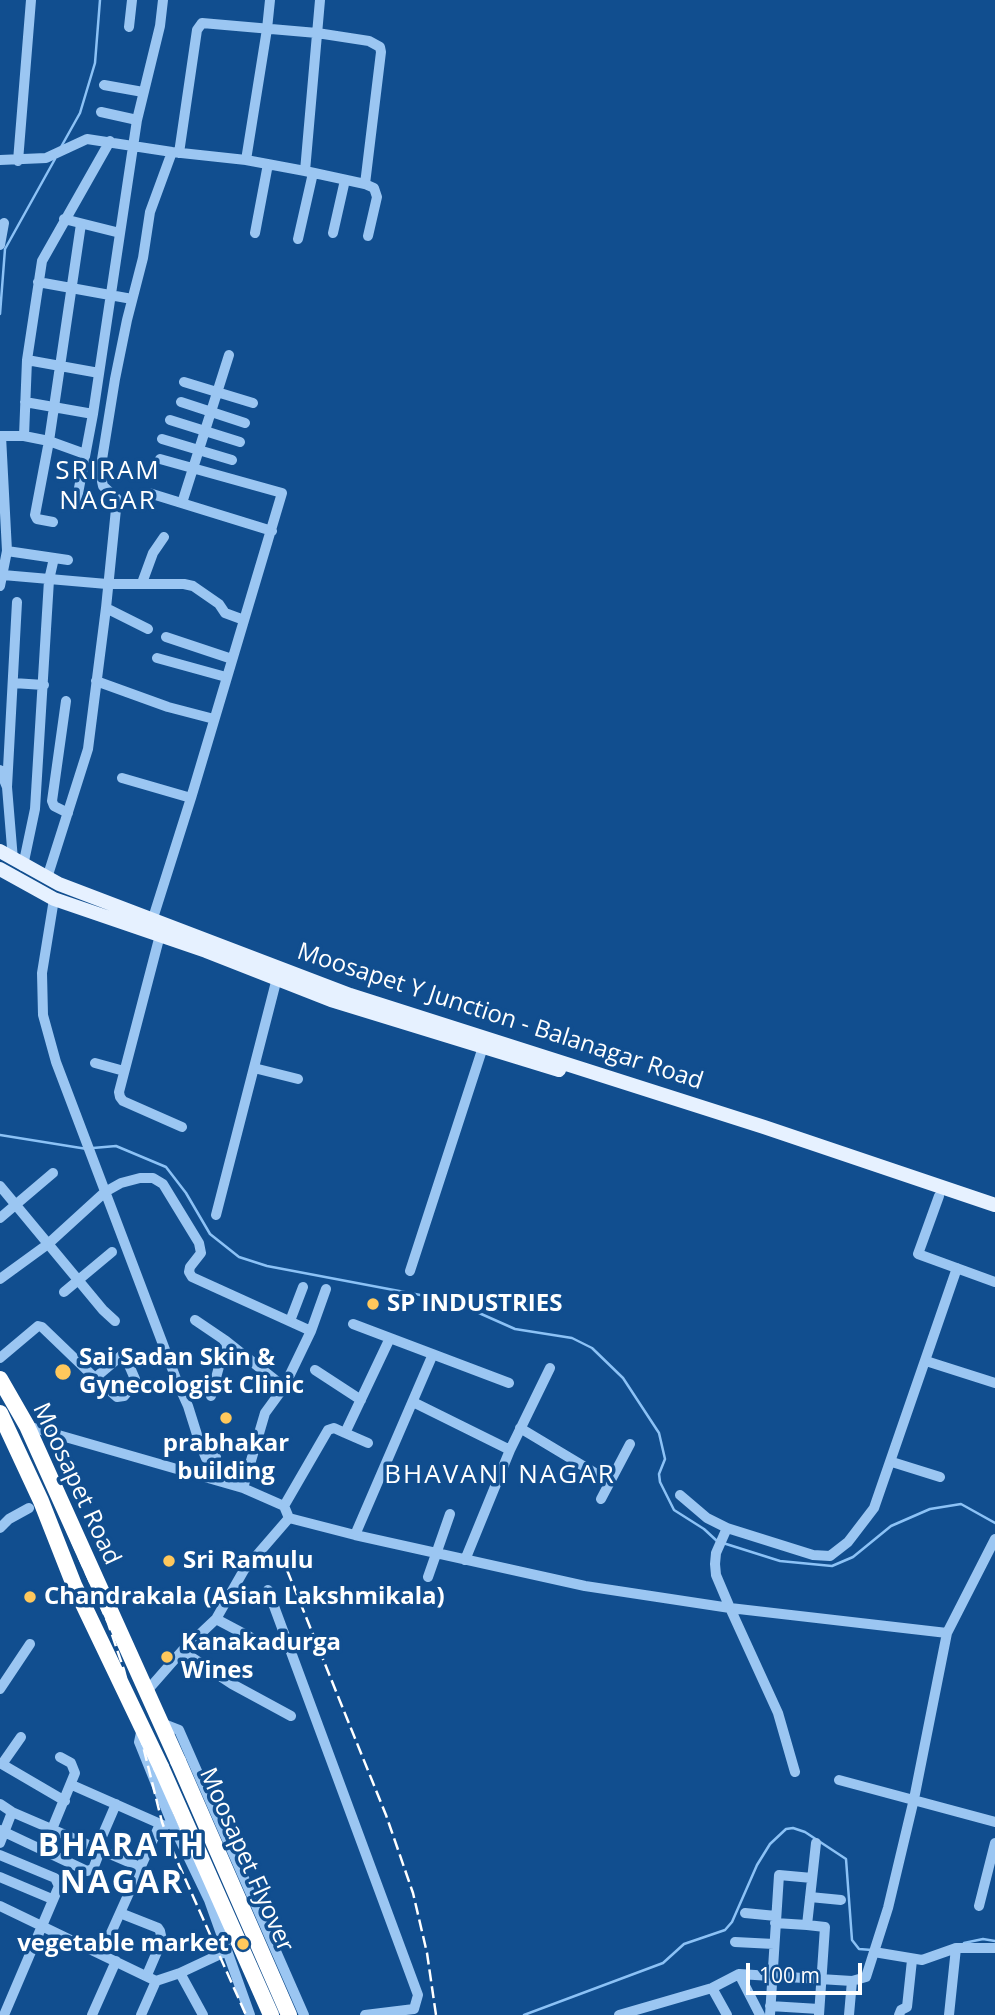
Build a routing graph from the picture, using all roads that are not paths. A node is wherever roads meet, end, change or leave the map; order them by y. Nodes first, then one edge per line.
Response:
1 (31, 0) edge
2 (132, 0) edge
3 (163, 0) edge
4 (270, 0) edge
5 (320, 0) edge
6 (129, 27) dead end
7 (267, 29) junction
8 (317, 33) junction
9 (104, 85) dead end
10 (143, 92) junction
11 (101, 112) dead end
12 (137, 120) junction
13 (110, 141) junction
14 (134, 146) junction
15 (175, 153) junction
16 (0, 160) edge
17 (246, 160) junction
18 (18, 161) junction
19 (268, 164) junction
20 (309, 172) junction
21 (345, 180) junction
22 (365, 184) junction
23 (64, 219) junction
24 (4, 223) dead end
25 (80, 224) junction
26 (120, 233) junction
27 (255, 233) dead end
28 (333, 233) dead end
29 (368, 236) dead end
30 (298, 239) dead end
31 (0, 246) edge
32 (38, 282) junction
33 (70, 289) junction
34 (111, 297) junction
35 (132, 299) junction
36 (229, 355) dead end
37 (27, 360) junction
38 (59, 366) junction
39 (99, 373) junction
40 (184, 382) dead end
41 (218, 392) junction
42 (25, 402) junction
43 (181, 402) dead end
44 (253, 403) dead end
45 (53, 407) junction
46 (211, 413) junction
47 (93, 414) junction
48 (170, 420) dead end
49 (245, 423) dead end
50 (205, 430) junction
51 (0, 436) edge
52 (24, 436) junction
53 (162, 439) dead end
54 (49, 441) junction
55 (240, 442) dead end
56 (199, 450) junction
57 (85, 454) junction
58 (160, 460) dead end
59 (232, 460) dead end
60 (193, 468) junction
61 (149, 493) dead end
62 (182, 503) junction
63 (76, 504) dead end
64 (52, 522) dead end
65 (272, 531) junction
66 (164, 537) dead end
67 (7, 551) junction
68 (54, 558) junction
69 (68, 560) dead end
70 (1, 580) edge
71 (49, 580) junction
72 (142, 583) junction
73 (107, 584) junction
74 (17, 602) dead end
75 (106, 608) junction
76 (244, 620) junction
77 (148, 628) dead end
78 (166, 637) dead end
79 (157, 658) dead end
80 (232, 659) junction
81 (226, 677) junction
82 (96, 681) junction
83 (13, 683) junction
84 (44, 685) junction
85 (66, 701) dead end
86 (214, 719) junction
87 (0, 770) edge
88 (122, 778) dead end
89 (7, 787) junction
90 (191, 798) junction
91 (68, 813) junction
92 (11, 858) edge
93 (1, 870) edge
94 (47, 878) junction
95 (54, 899) junction
96 (99, 907) junction
97 (153, 918) junction
98 (160, 934) junction
99 (276, 978) junction
100 (483, 1047) junction
101 (95, 1063) dead end
102 (254, 1068) junction
103 (124, 1071) junction
104 (298, 1079) dead end
105 (182, 1127) dead end
106 (53, 1173) dead end
107 (0, 1186) edge
108 (105, 1192) junction
109 (939, 1196) junction
110 (995, 1205) edge
111 (15, 1206) junction
112 (216, 1215) dead end
113 (995, 1216) edge
114 (0, 1218) edge
115 (48, 1244) junction
116 (112, 1252) dead end
117 (957, 1268) junction
118 (411, 1271) dead end
119 (0, 1279) edge
120 (78, 1279) junction
121 (995, 1282) edge
122 (303, 1287) dead end
123 (326, 1289) dead end
124 (64, 1292) dead end
125 (195, 1320) dead end
126 (115, 1321) dead end
127 (290, 1321) junction
128 (353, 1324) dead end
129 (311, 1331) junction
130 (390, 1338) junction
131 (226, 1341) junction
132 (433, 1354) junction
133 (0, 1358) edge
134 (926, 1361) junction
135 (550, 1368) dead end
136 (315, 1370) dead end
137 (95, 1378) dead end
138 (0, 1379) edge
139 (509, 1383) dead end
140 (995, 1383) edge
141 (284, 1387) junction
142 (211, 1396) dead end
143 (361, 1400) junction
144 (413, 1402) junction
145 (0, 1413) edge
146 (27, 1426) junction
147 (520, 1428) junction
148 (345, 1433) junction
149 (368, 1443) dead end
150 (630, 1444) dead end
151 (510, 1450) junction
152 (216, 1457) dead end
153 (892, 1462) junction
154 (940, 1477) dead end
155 (610, 1482) junction
156 (243, 1488) junction
157 (680, 1494) dead end
158 (601, 1499) dead end
159 (284, 1506) junction
160 (29, 1508) dead end
161 (450, 1514) dead end
162 (289, 1518) junction
163 (0, 1528) edge
164 (725, 1533) junction
165 (355, 1535) junction
166 (993, 1546) edge
167 (436, 1554) junction
168 (465, 1560) junction
169 (428, 1577) dead end
170 (268, 1590) dead end
171 (730, 1608) junction
172 (216, 1619) junction
173 (947, 1633) junction
174 (250, 1637) dead end
175 (30, 1644) dead end
176 (182, 1651) junction
177 (5, 1672) edge
178 (0, 1689) edge
179 (146, 1692) junction
180 (290, 1716) dead end
181 (162, 1723) junction
182 (142, 1728) junction
183 (21, 1737) dead end
184 (60, 1757) dead end
185 (1, 1763) edge
186 (795, 1772) dead end
187 (839, 1780) dead end
188 (72, 1784) junction
189 (914, 1799) junction
190 (65, 1801) junction
191 (0, 1804) edge
192 (116, 1804) junction
193 (12, 1812) junction
194 (995, 1822) edge
195 (160, 1824) junction
196 (52, 1829) junction
197 (3, 1831) edge
198 (176, 1831) junction
199 (0, 1843) edge
200 (816, 1843) dead end
201 (995, 1843) edge
202 (99, 1849) junction
203 (0, 1854) edge
204 (140, 1867) junction
205 (0, 1877) edge
206 (812, 1878) junction
207 (810, 1897) junction
208 (52, 1899) junction
209 (841, 1900) dead end
210 (0, 1906) edge
211 (979, 1906) dead end
212 (120, 1913) junction
213 (745, 1913) dead end
214 (776, 1920) junction
215 (41, 1925) junction
216 (807, 1925) junction
217 (735, 1942) dead end
218 (774, 1944) junction
219 (956, 1948) junction
220 (995, 1948) edge
221 (227, 1951) junction
222 (874, 1952) junction
223 (102, 1953) junction
224 (912, 1960) junction
225 (116, 1961) junction
226 (180, 1973) junction
227 (739, 1974) junction
228 (771, 1975) junction
229 (287, 1976) junction
230 (152, 1978) junction
231 (822, 1978) junction
232 (852, 1981) junction
233 (712, 1988) junction
234 (241, 1994) junction
235 (770, 2010) edge
236 (819, 2012) edge
237 (247, 2013) edge
238 (4, 2015) edge
239 (92, 2015) edge
240 (141, 2015) edge
241 (203, 2015) edge
242 (271, 2015) edge
243 (289, 2015) edge
244 (304, 2015) edge
245 (365, 2015) edge
246 (619, 2015) edge
247 (727, 2015) edge
248 (760, 2015) edge
249 (849, 2015) edge
250 (899, 2015) edge
251 (949, 2015) edge

1 - 18 street
2 - 6 street
3 - 10 street
4 - 7 street
5 - 8 street
7 - 8 street
7 - 15 street
7 - 17 street
8 - 20 street
8 - 22 street
9 - 10 street
10 - 12 street
11 - 12 street
12 - 14 street
13 - 14 street
13 - 18 street
13 - 23 street
14 - 15 street
14 - 26 street
15 - 17 street
15 - 35 street
16 - 18 street
17 - 19 street
19 - 20 street
19 - 27 street
20 - 21 street
20 - 30 street
21 - 22 street
21 - 28 street
22 - 29 street
23 - 25 street
23 - 32 street
24 - 31 street
25 - 26 street
25 - 33 street
26 - 34 street
32 - 33 street
32 - 37 street
33 - 34 street
33 - 38 street
34 - 35 street
34 - 39 street
35 - 73 street
36 - 41 street
37 - 38 street
37 - 42 street
38 - 39 street
38 - 45 street
39 - 47 street
40 - 41 street
41 - 44 street
41 - 46 street
42 - 45 street
42 - 52 street
43 - 46 street
45 - 47 street
45 - 54 street
46 - 49 street
46 - 50 street
47 - 57 street
48 - 50 street
50 - 55 street
50 - 56 street
51 - 52 street
51 - 67 street
52 - 54 street
53 - 56 street
54 - 57 street
54 - 64 street
56 - 59 street
56 - 60 street
57 - 63 street
58 - 60 street
60 - 62 street
60 - 65 street
61 - 62 street
62 - 65 street
65 - 76 street
66 - 72 street
67 - 68 street
67 - 70 street
68 - 69 street
68 - 71 street
70 - 71 street
71 - 73 street
71 - 84 street
72 - 73 street
72 - 76 street
73 - 75 street
74 - 83 street
75 - 77 street
75 - 82 street
76 - 80 street
78 - 80 street
79 - 81 street
80 - 81 street
81 - 86 street
82 - 86 street
82 - 91 street
83 - 84 street
83 - 89 street
84 - 92 street
85 - 91 street
86 - 90 street
87 - 89 street
88 - 90 street
89 - 92 street
90 - 97 street
91 - 94 street
92 - 94 main road, Moosapet Y Junction - Balanagar Road
93 - 95 main road
94 - 96 main road, Moosapet Y Junction - Balanagar Road
95 - 96 main road
95 - 108 street
96 - 97 main road, Moosapet Y Junction - Balanagar Road
96 - 98 main road
97 - 110 main road, Moosapet Y Junction - Balanagar Road
98 - 99 main road
98 - 103 street
99 - 100 main road
99 - 102 street
100 - 109 main road
100 - 118 street
101 - 103 street
102 - 104 street
102 - 112 street
103 - 105 street
106 - 111 street
107 - 111 street
108 - 115 street
108 - 127 street
108 - 152 street
109 - 113 main road
109 - 117 street
111 - 114 street
111 - 115 street
115 - 119 street
115 - 120 street
116 - 120 street
117 - 121 street
117 - 134 street
120 - 124 street
120 - 126 street
122 - 127 street
123 - 129 street
125 - 131 street
127 - 129 street
128 - 130 street
129 - 141 street
130 - 132 street
130 - 143 street
131 - 141 street
131 - 142 street
132 - 139 street
132 - 144 street
133 - 137 street
134 - 140 street
134 - 153 street
135 - 147 street
136 - 143 street
138 - 146 highway, Moosapet Road
141 - 156 street
143 - 148 street
144 - 151 street
144 - 165 street
145 - 182 highway, Moosapet Road
146 - 156 street
146 - 179 highway, Moosapet Road
147 - 151 street
147 - 155 street
148 - 149 street
148 - 159 street
150 - 155 street
151 - 168 street
153 - 154 street
153 - 164 street
155 - 158 street
156 - 159 street
157 - 164 street
159 - 162 street
160 - 163 street
161 - 167 street
162 - 165 street
162 - 172 street
164 - 171 street
165 - 167 street
166 - 173 street
167 - 168 street
167 - 169 street
168 - 171 street
170 - 245 street
171 - 173 street
171 - 186 street
172 - 174 street
172 - 176 street
173 - 189 street
175 - 177 street
176 - 179 street
176 - 180 street
177 - 178 street
179 - 181 highway, Moosapet Road
181 - 229 street
181 - 243 highway, Moosapet Flyover, bridge
182 - 198 street
182 - 242 highway, Moosapet Flyover, bridge
183 - 185 street
184 - 188 street
185 - 190 street
187 - 189 street
188 - 190 street
188 - 192 street
189 - 194 street
189 - 222 street
190 - 196 street
191 - 193 street
192 - 195 street
192 - 202 street
193 - 196 street
193 - 197 street
195 - 198 street
195 - 204 street
196 - 202 street
197 - 199 street
197 - 202 street
198 - 221 street
200 - 206 street
201 - 211 street
202 - 204 street
203 - 208 street
204 - 212 street
205 - 208 street
206 - 207 street
206 - 214 street
207 - 209 street
207 - 216 street
208 - 215 street
210 - 215 street
212 - 223 street
212 - 230 street
213 - 214 street
214 - 216 street
214 - 218 street
215 - 223 street
215 - 238 street
216 - 231 street
217 - 218 street
218 - 228 street
219 - 220 street
219 - 224 street
219 - 251 street
221 - 226 street
221 - 234 street
222 - 224 street
222 - 232 street
223 - 225 street
224 - 250 street
225 - 230 street
225 - 239 street
226 - 230 street
226 - 241 street
227 - 228 street
227 - 233 street
227 - 248 street
228 - 231 street
228 - 235 street
229 - 234 street
229 - 244 street
230 - 240 street
231 - 232 street
231 - 236 street
232 - 249 street
233 - 246 street
233 - 247 street
234 - 237 street
235 - 236 street

